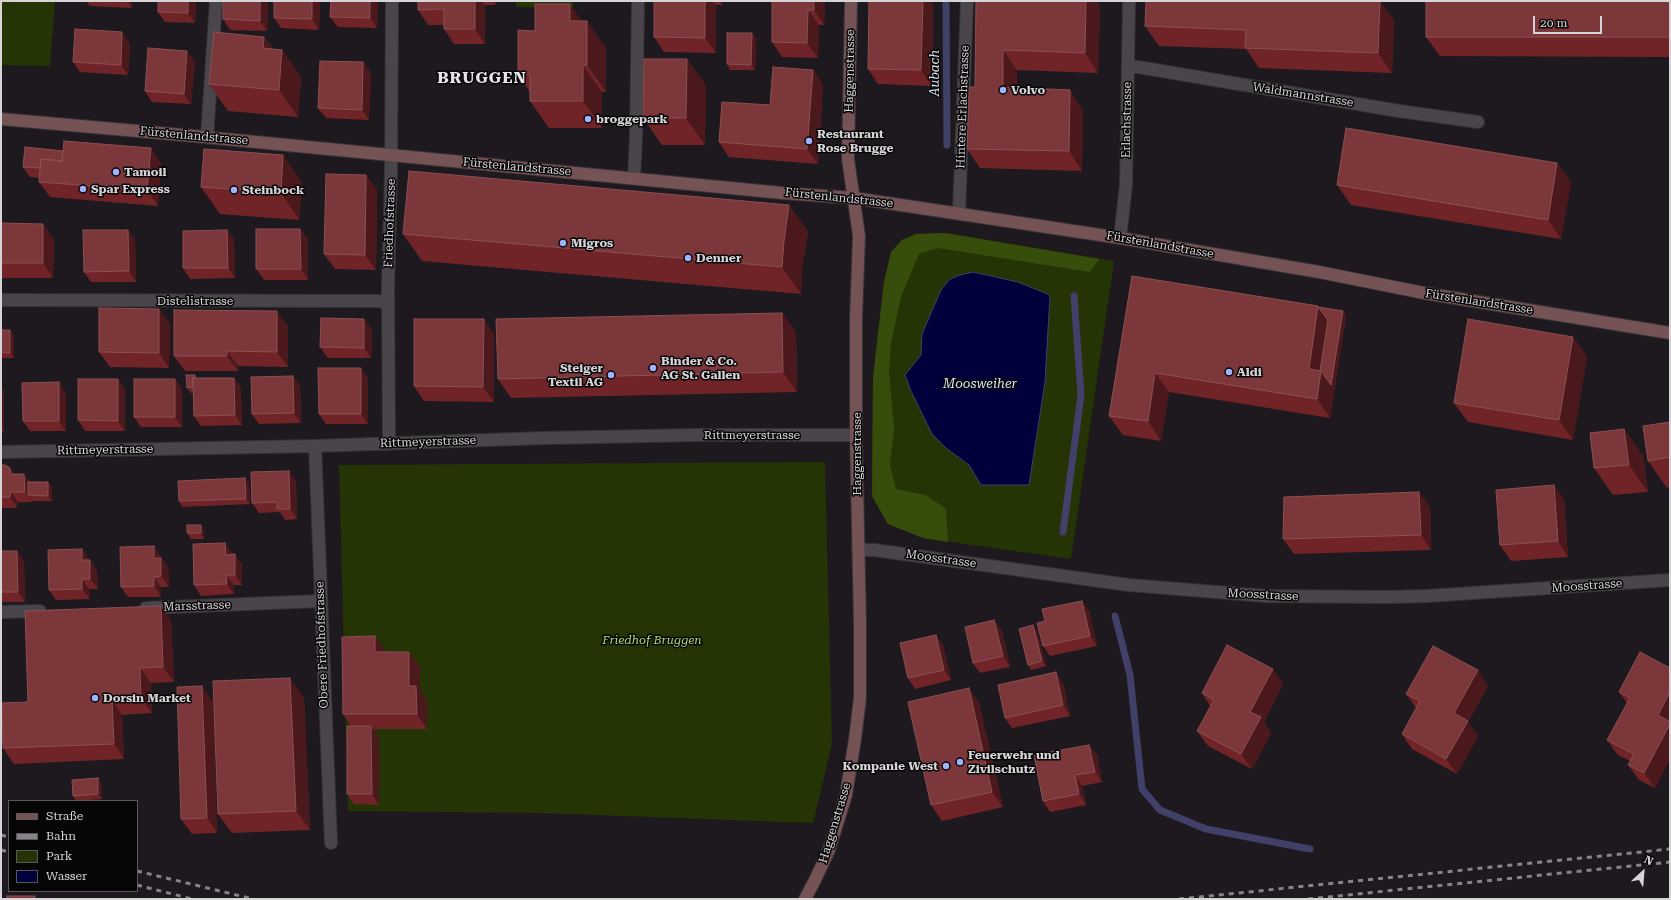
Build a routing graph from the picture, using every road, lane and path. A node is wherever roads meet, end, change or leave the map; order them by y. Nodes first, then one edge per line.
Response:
1 (216, 1) edge
2 (392, 1) edge
3 (638, 1) edge
4 (851, 1) edge
5 (967, 1) edge
6 (1129, 1) edge
7 (1129, 67) junction
8 (1, 119) edge
9 (1478, 122) dead end
10 (207, 137) junction
11 (391, 155) junction
12 (634, 178) junction
13 (854, 198) junction
14 (959, 213) junction
15 (1120, 238) junction
16 (1, 300) edge
17 (388, 303) junction
18 (1670, 333) edge
19 (856, 435) junction
20 (389, 444) junction
21 (315, 446) junction
22 (1, 452) edge
23 (858, 550) junction
24 (1670, 580) edge
25 (320, 600) junction
26 (134, 608) edge
27 (48, 611) edge
28 (1, 612) edge
29 (331, 843) dead end
30 (805, 899) edge

1 - 10 street
2 - 11 street, Friedhofstrasse
3 - 12 street
4 - 13 main road, Haggenstrasse
5 - 14 street, Hintere Erlachstrasse
6 - 7 street, Erlachstrasse
7 - 9 street, Waldmannstrasse
7 - 15 street, Erlachstrasse
8 - 10 main road, Fürstenlandstrasse
10 - 11 main road, Fürstenlandstrasse
11 - 12 main road, Fürstenlandstrasse
11 - 17 street, Friedhofstrasse
12 - 13 main road, Fürstenlandstrasse
13 - 14 main road, Fürstenlandstrasse
13 - 19 main road, Haggenstrasse
14 - 15 main road, Fürstenlandstrasse
15 - 18 main road, Fürstenlandstrasse
16 - 17 street, Distelistrasse
17 - 20 street, Friedhofstrasse
19 - 20 street, Rittmeyerstrasse
19 - 23 main road, Haggenstrasse
20 - 21 street, Rittmeyerstrasse
21 - 22 street, Rittmeyerstrasse
21 - 25 street, Obere Friedhofstrasse
23 - 24 street, Moosstrasse
23 - 30 main road, Haggenstrasse
25 - 26 street, Marsstrasse
25 - 29 street, Obere Friedhofstrasse
27 - 28 street

